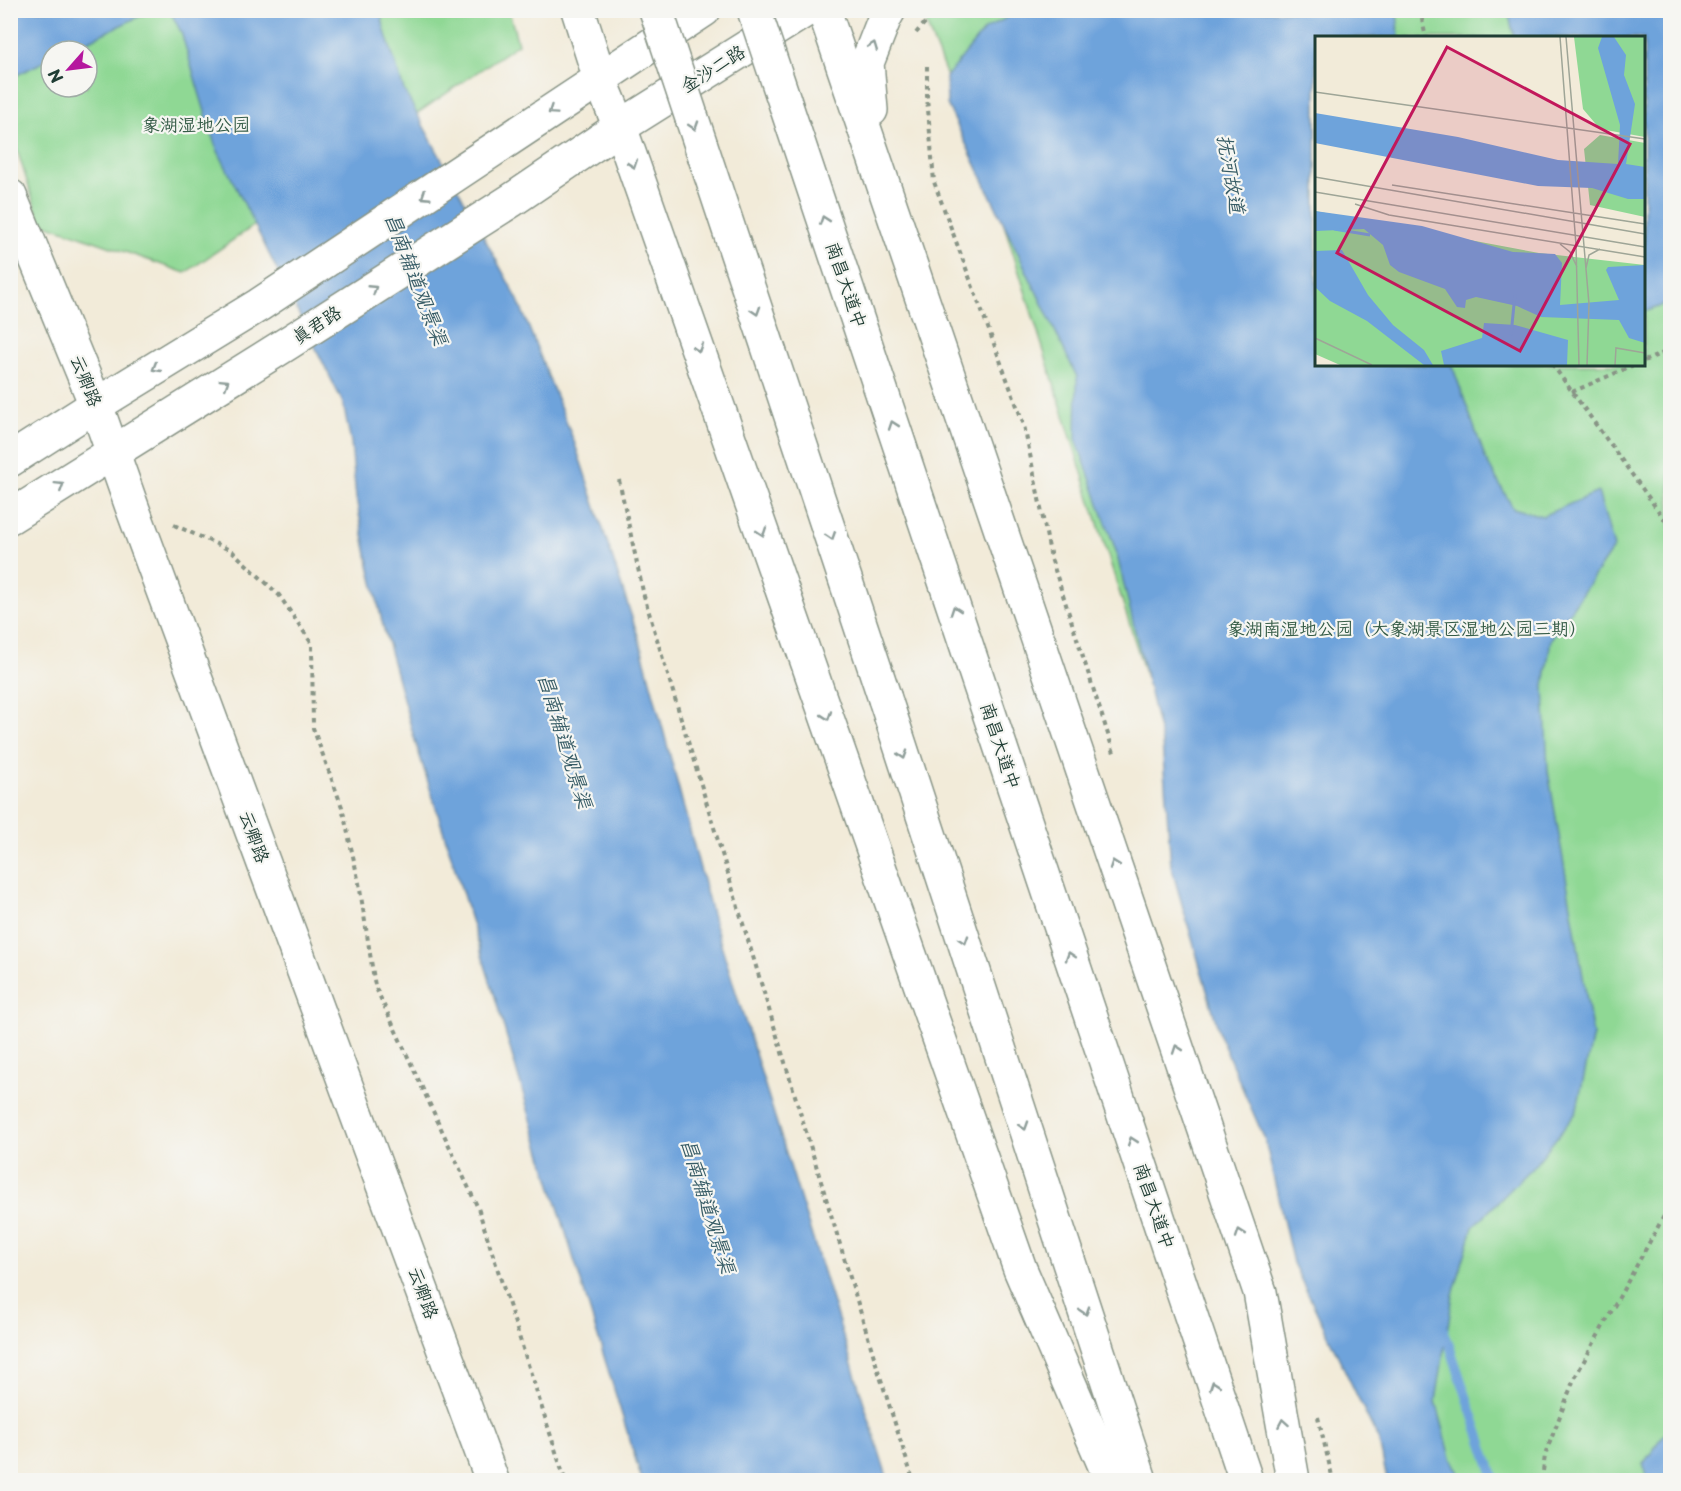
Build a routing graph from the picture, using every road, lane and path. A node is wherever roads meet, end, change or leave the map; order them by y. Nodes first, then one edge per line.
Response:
1 (578, 10) edge
2 (656, 10) edge
3 (704, 10) edge
4 (754, 10) edge
5 (806, 10) edge
6 (824, 10) edge
7 (890, 10) edge
8 (1420, 10) edge
9 (1426, 36) edge
10 (927, 66) dead end
11 (600, 79) junction
12 (620, 127) junction
13 (877, 166) junction
14 (10, 196) edge
15 (1671, 350) edge
16 (1645, 362) edge
17 (1553, 366) edge
18 (1631, 366) edge
19 (1572, 392) junction
20 (96, 405) junction
21 (112, 453) junction
22 (10, 460) edge
23 (619, 480) dead end
24 (132, 507) junction
25 (10, 517) edge
26 (1671, 527) edge
27 (1117, 761) dead end
28 (1671, 1206) edge
29 (1317, 1414) dead end
30 (492, 1480) edge
31 (565, 1480) edge
32 (913, 1480) edge
33 (1111, 1480) edge
34 (1140, 1480) edge
35 (1246, 1480) edge
36 (1293, 1480) edge
37 (1333, 1480) edge
38 (1542, 1480) edge

1 - 11 main road
2 -> 34 main road, bridge
3 - 11 main road
35 -> 4 main road, 南昌大道中, bridge
5 - 12 main road, 金沙二路
6 - 13 main road
13 -> 7 main road
8 - 9 path
10 - 27 path
11 - 12 main road
11 -> 20 main road
21 -> 12 main road, 真君路
12 -> 33 main road
36 -> 13 main road
14 - 20 main road, 云卿路
15 - 16 path
17 - 19 path
18 - 19 path
19 - 26 path
20 - 21 main road, 云卿路
20 - 22 main road
21 - 24 main road, 云卿路
25 -> 21 main road, 真君路
23 - 32 path
24 - 30 main road, 云卿路
24 - 31 path
28 - 38 path
29 - 37 path

